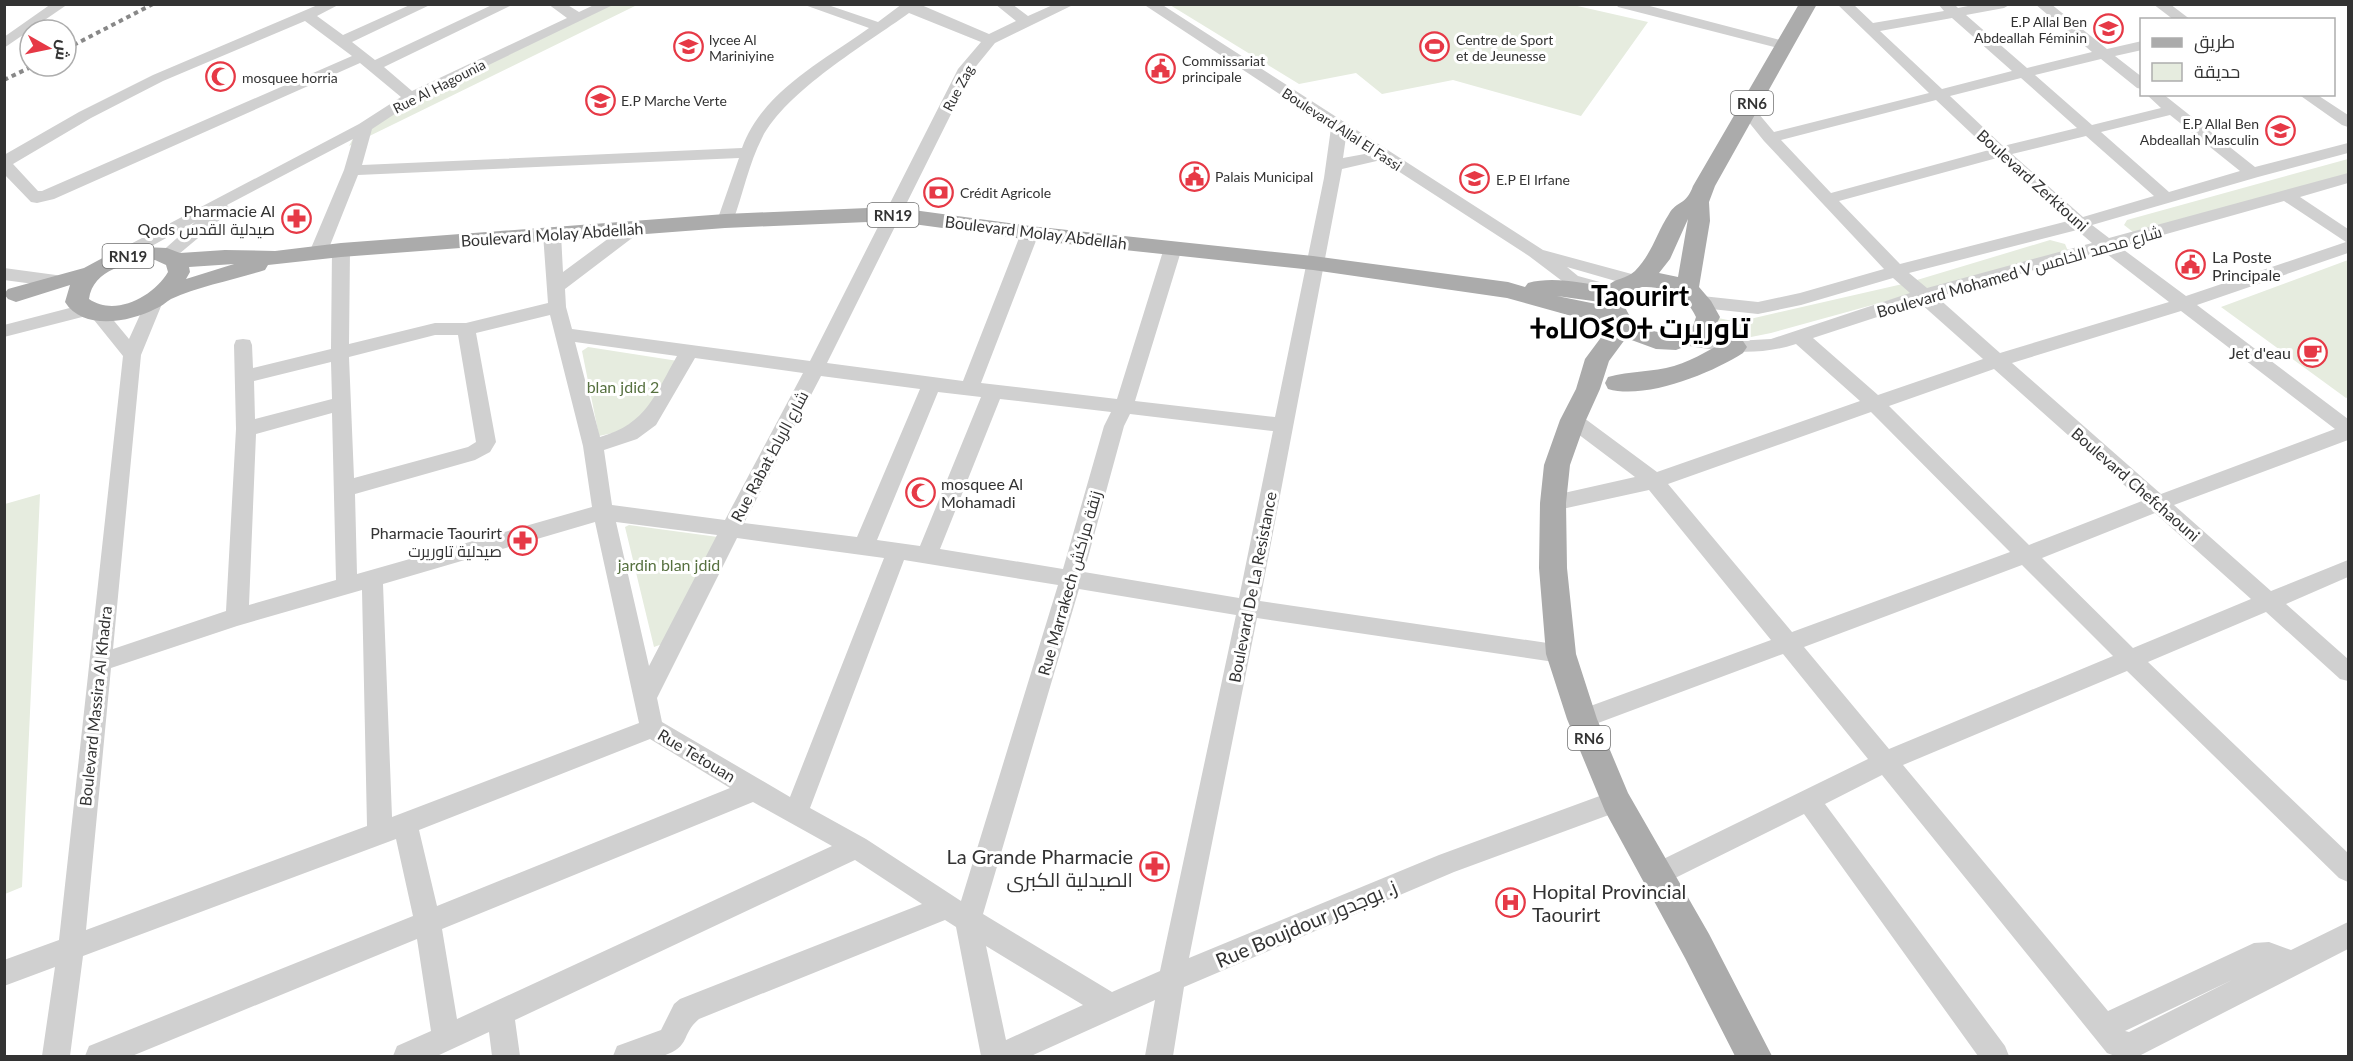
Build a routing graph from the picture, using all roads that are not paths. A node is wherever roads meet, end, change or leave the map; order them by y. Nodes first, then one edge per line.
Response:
1 (61, 4) edge
2 (333, 4) edge
3 (425, 4) edge
4 (507, 4) edge
5 (555, 4) edge
6 (608, 4) edge
7 (1002, 4) edge
8 (1068, 4) edge
9 (1150, 4) edge
10 (1623, 4) edge
11 (1808, 4) edge
12 (1844, 4) edge
13 (2004, 4) edge
14 (2042, 4) edge
15 (2160, 4) edge
16 (814, 5) edge
17 (910, 6) edge
18 (1950, 9) edge
19 (307, 16) junction
20 (578, 18) junction
21 (2181, 18) edge
22 (1026, 21) junction
23 (880, 27) junction
24 (1871, 28) junction
25 (990, 40) junction
26 (342, 41) junction
27 (4, 44) edge
28 (2140, 45) edge
29 (1786, 46) junction
30 (2103, 54) junction
31 (368, 62) junction
32 (2023, 73) junction
33 (2140, 83) edge
34 (1941, 94) junction
35 (2156, 96) edge
36 (2308, 96) edge
37 (411, 98) junction
38 (1747, 110) junction
39 (2173, 110) junction
40 (2349, 122) edge
41 (365, 127) junction
42 (1339, 128) junction
43 (2088, 131) junction
44 (1770, 138) junction
45 (2349, 148) edge
46 (2000, 152) junction
47 (749, 153) junction
48 (1382, 155) junction
49 (4, 163) edge
50 (1335, 165) junction
51 (352, 170) junction
52 (2252, 173) junction
53 (2349, 178) edge
54 (242, 190) junction
55 (2286, 195) junction
56 (2166, 198) junction
57 (1827, 199) junction
58 (1698, 202) junction
59 (891, 214) junction
60 (725, 221) junction
61 (2080, 223) junction
62 (634, 228) junction
63 (1030, 233) junction
64 (552, 234) junction
65 (2349, 237) edge
66 (2107, 246) junction
67 (2349, 247) edge
68 (1173, 248) junction
69 (341, 250) junction
70 (318, 253) junction
71 (171, 258) junction
72 (275, 258) junction
73 (1313, 263) junction
74 (100, 268) junction
75 (1896, 271) junction
76 (4, 274) edge
77 (56, 281) junction
78 (10, 294) edge
79 (1924, 295) junction
80 (1694, 296) junction
81 (159, 297) junction
82 (556, 298) junction
83 (1622, 298) junction
84 (2182, 304) junction
85 (87, 309) junction
86 (466, 329) junction
87 (4, 331) edge
88 (564, 334) junction
89 (1800, 337) junction
90 (1689, 340) junction
91 (1661, 342) junction
92 (243, 345) dead end
93 (1735, 347) junction
94 (689, 352) junction
95 (340, 353) junction
96 (132, 355) junction
97 (1996, 361) junction
98 (815, 369) junction
99 (244, 377) junction
100 (932, 384) junction
101 (1602, 386) junction
102 (970, 388) junction
103 (993, 391) junction
104 (343, 403) junction
105 (1875, 404) junction
106 (1124, 406) junction
107 (1573, 420) junction
108 (1284, 425) junction
109 (246, 429) junction
110 (2349, 430) edge
111 (593, 446) junction
112 (1654, 481) junction
113 (343, 489) junction
114 (1553, 503) junction
115 (2158, 503) junction
116 (603, 512) junction
117 (730, 530) junction
118 (864, 547) junction
119 (897, 552) junction
120 (927, 555) junction
121 (2026, 555) junction
122 (2349, 568) edge
123 (372, 577) junction
124 (1071, 579) junction
125 (347, 585) junction
126 (2268, 602) junction
127 (1248, 608) junction
128 (237, 617) junction
129 (1788, 643) junction
130 (1561, 654) junction
131 (2130, 659) junction
132 (99, 663) junction
133 (2349, 672) edge
134 (645, 698) junction
135 (1582, 719) junction
136 (652, 728) junction
137 (1887, 761) junction
138 (754, 790) junction
139 (1807, 799) junction
140 (1616, 801) junction
141 (796, 812) junction
142 (405, 824) junction
143 (380, 833) junction
144 (856, 847) junction
145 (2349, 870) edge
146 (1656, 875) junction
147 (958, 913) junction
148 (428, 925) junction
149 (2349, 935) edge
150 (71, 948) junction
151 (4, 973) edge
152 (1172, 979) junction
153 (1111, 1007) junction
154 (501, 1014) junction
155 (446, 1038) junction
156 (56, 1056) edge
157 (99, 1056) edge
158 (407, 1056) edge
159 (506, 1056) edge
160 (627, 1056) edge
161 (995, 1056) edge
162 (1001, 1056) edge
163 (1159, 1056) edge
164 (1754, 1056) edge
165 (1995, 1056) edge

1 - 27 street
2 - 19 street
3 - 26 street
4 - 31 street
5 - 20 street
6 - 20 street, Rue Al Hagounia
7 - 22 street
8 - 22 street, Rue Zag
9 - 42 street, Boulevard Allal El Fassi
10 - 29 street
11 - 29 main road, RN6
12 - 24 street, Boulevard Zerktouni
13 - 18 street
14 - 30 street
15 - 21 street
16 - 23 street
17 - 23 street
17 - 25 street
18 - 24 street
18 - 32 street
19 - 26 street
19 - 49 street
20 - 37 street, Rue Al Hagounia
22 - 25 street, Rue Zag
23 - 47 street
24 - 34 street, Boulevard Zerktouni
25 - 59 street, Rue Zag
26 - 31 street
28 - 30 street
29 - 38 main road, RN6
30 - 32 street
30 - 33 street
31 - 37 street
31 - 49 street
32 - 34 street
32 - 43 street
34 - 44 street
34 - 46 street, Boulevard Zerktouni
35 - 39 street
36 - 40 street
37 - 41 street, Rue Al Hagounia
38 - 44 street, Boulevard Chefchaouni
38 - 58 main road, RN6
39 - 43 street
39 - 52 street
41 - 51 street
41 - 54 street, Rue Al Hagounia
42 - 48 street, Boulevard Allal El Fassi
42 - 50 street, Boulevard De La Resistance
43 - 46 street
43 - 56 street
44 - 57 street, Boulevard Chefchaouni
45 - 52 street, Boulevard Mohamed V شارع محمد الخامس
46 - 57 street
46 - 61 street, Boulevard Zerktouni
47 - 51 street
47 - 60 street
48 - 50 street
48 - 83 street, Boulevard Allal El Fassi
50 - 73 street, Boulevard De La Resistance
51 - 70 street
52 - 56 street, Boulevard Mohamed V شارع محمد الخامس
53 - 55 street, Boulevard Mohamed V شارع محمد الخامس
54 - 71 street
54 - 74 street, Rue Al Hagounia
55 - 65 street
55 - 66 street, Boulevard Mohamed V شارع محمد الخامس
56 - 61 street, Boulevard Mohamed V شارع محمد الخامس
57 - 75 street, Boulevard Chefchaouni
58 - 80 main road, RN6
58 - 83 main road, RN6
59 - 60 main road, Boulevard Molay Abdellah / RN19
59 - 63 main road, Boulevard Molay Abdellah / RN19
59 - 98 street, Rue Rabat شارع الرباط
60 - 62 main road, Boulevard Molay Abdellah / RN19
61 - 66 street, Boulevard Zerktouni
61 - 75 street, Boulevard Mohamed V شارع محمد الخامس
62 - 64 main road, Boulevard Molay Abdellah / RN19
62 - 82 street
63 - 68 main road, Boulevard Molay Abdellah / RN19
63 - 102 street
64 - 69 main road, Boulevard Molay Abdellah / RN19
64 - 82 street, Rue Tetouan
66 - 79 street, Boulevard Mohamed V شارع محمد الخامس
66 - 84 street, Boulevard Zerktouni
67 - 84 street
68 - 73 main road, Boulevard Molay Abdellah / RN19
68 - 106 street, Rue Marrakech زنقة مراكش
69 - 70 main road, Boulevard Molay Abdellah / RN19
69 - 95 street
70 - 72 main road, Boulevard Molay Abdellah / RN19
71 - 72 main road, Boulevard Molay Abdellah / RN19
71 - 74 main road, RN19
71 - 81 main road, RN19
72 - 81 main road, Boulevard Molay Abdellah / RN19
73 - 83 main road, Boulevard Molay Abdellah / RN19
73 - 108 street, Boulevard De La Resistance
74 - 77 main road, RN19
74 - 85 main road, RN19
75 - 79 street, Boulevard Chefchaouni
75 - 80 street, Boulevard Mohamed V شارع محمد الخامس
76 - 77 street
77 - 78 main road, RN19
78 - 85 main road, RN19
79 - 89 street, Boulevard Mohamed V شارع محمد الخامس
79 - 97 street, Boulevard Chefchaouni
80 - 83 main road
80 - 90 main road, RN6
81 - 85 main road, RN19
81 - 96 street, Boulevard Massira Al Khadra
82 - 86 street
82 - 88 street, Rue Tetouan
83 - 91 main road
83 - 101 main road, RN6
84 - 97 street
84 - 110 street, Boulevard Zerktouni
85 - 87 street
85 - 96 street
86 - 95 street
86 - 113 street
88 - 94 street
88 - 111 street, Rue Tetouan
89 - 93 street, Boulevard Mohamed V شارع محمد الخامس
89 - 105 street
90 - 91 main road
90 - 93 street, Boulevard Mohamed V شارع محمد الخامس
91 - 101 main road, RN6
92 - 99 street
93 - 101 main road
94 - 98 street
94 - 111 street
95 - 99 street
95 - 104 street
96 - 132 street, Boulevard Massira Al Khadra
97 - 105 street
97 - 115 street, Boulevard Chefchaouni
98 - 100 street
98 - 117 street, Rue Rabat شارع الرباط
99 - 109 street
100 - 102 street
100 - 118 street
101 - 107 main road, RN6
102 - 103 street
103 - 106 street
103 - 120 street
104 - 109 street
104 - 113 street
105 - 112 street
105 - 121 street
106 - 108 street
106 - 124 street, Rue Marrakech زنقة مراكش
107 - 112 street
107 - 114 main road, RN6
108 - 127 street, Boulevard De La Resistance
109 - 128 street
110 - 115 street
111 - 116 street, Rue Tetouan
112 - 114 street
112 - 129 street
113 - 125 street
114 - 130 main road, RN6
115 - 121 street
115 - 126 street, Boulevard Chefchaouni
116 - 117 street
116 - 123 street
116 - 134 street, Rue Tetouan
117 - 118 street
117 - 134 street, Rue Rabat شارع الرباط
118 - 119 street
119 - 120 street
119 - 141 street
120 - 124 street
121 - 129 street
121 - 131 street
122 - 126 street
123 - 125 street
123 - 143 street
124 - 127 street
124 - 147 street, Rue Marrakech زنقة مراكش
125 - 128 street
126 - 131 street
126 - 133 street, Boulevard Chefchaouni
127 - 130 street
127 - 152 street, Boulevard De La Resistance
128 - 132 street
129 - 135 street
129 - 137 street
130 - 135 main road, RN6
131 - 137 street
131 - 145 street
132 - 150 street, Boulevard Massira Al Khadra
134 - 136 street, Rue Tetouan
135 - 140 main road, RN6
136 - 138 street, Rue Tetouan
136 - 142 street
137 - 139 street
137 - 149 street
138 - 141 street, Rue Tetouan
138 - 148 street
139 - 146 street
139 - 165 street
140 - 146 main road, RN6
140 - 152 street, Rue Boujdour ز. بوجدور
141 - 144 street, Rue Tetouan
142 - 143 street
142 - 148 street
143 - 150 street
144 - 147 street, Rue Tetouan
144 - 154 street
146 - 164 main road, RN6
147 - 153 street, Rue Tetouan
147 - 160 street
147 - 161 street
148 - 155 street
148 - 157 street
150 - 151 street
150 - 156 street, Boulevard Massira Al Khadra
152 - 153 street, Rue Boujdour ز. بوجدور
152 - 163 street, Boulevard De La Resistance
153 - 162 street, Rue Boujdour ز. بوجدور
154 - 155 street
154 - 159 street
155 - 158 street

